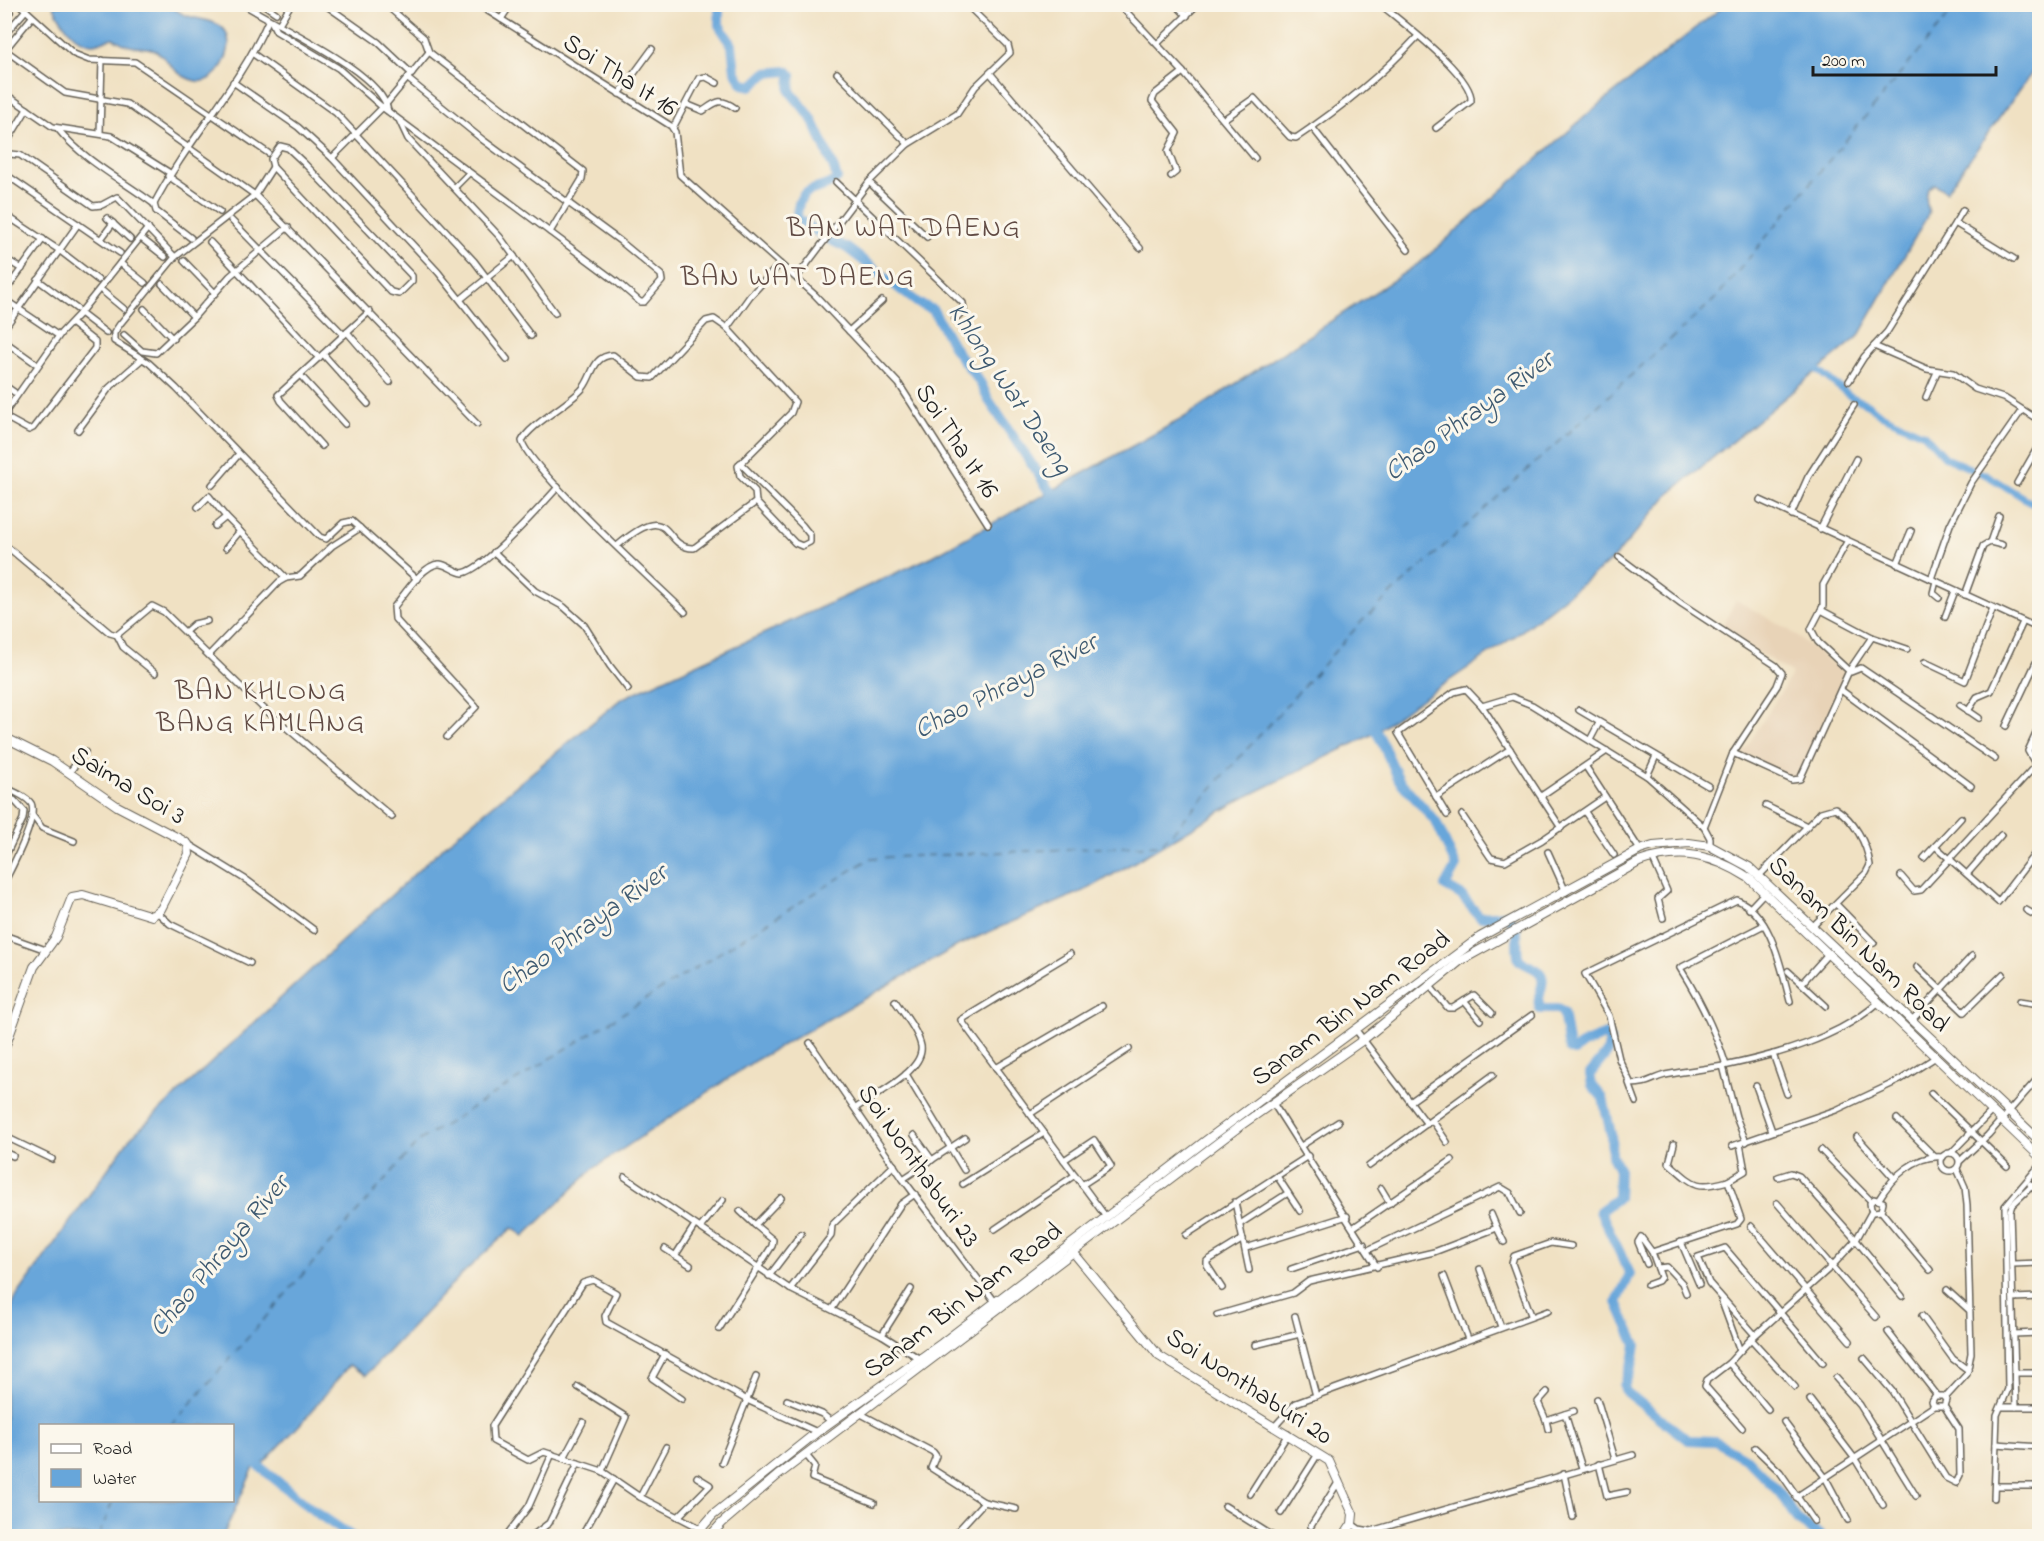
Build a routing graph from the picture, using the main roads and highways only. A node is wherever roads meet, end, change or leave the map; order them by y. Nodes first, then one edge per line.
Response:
1 (4, 737) edge
2 (1525, 920) junction
3 (4, 1050) edge
4 (2040, 1141) edge
5 (2038, 1154) edge
6 (1073, 1252) junction
7 (997, 1305) junction
8 (695, 1536) edge
9 (710, 1536) edge
10 (1344, 1536) edge

1 - 3 main road, Saima Soi 3
2 - 4 main road, Sanam Bin Nam Road
2 - 5 main road, Sanam Bin Nam Road
2 - 6 main road, Sanam Bin Nam Road
2 - 7 main road, Sanam Bin Nam Road
6 - 7 main road, Sanam Bin Nam Road
6 - 10 main road, Soi Nonthaburi 20
7 - 8 main road, Sanam Bin Nam Road
7 - 9 main road, Sanam Bin Nam Road

